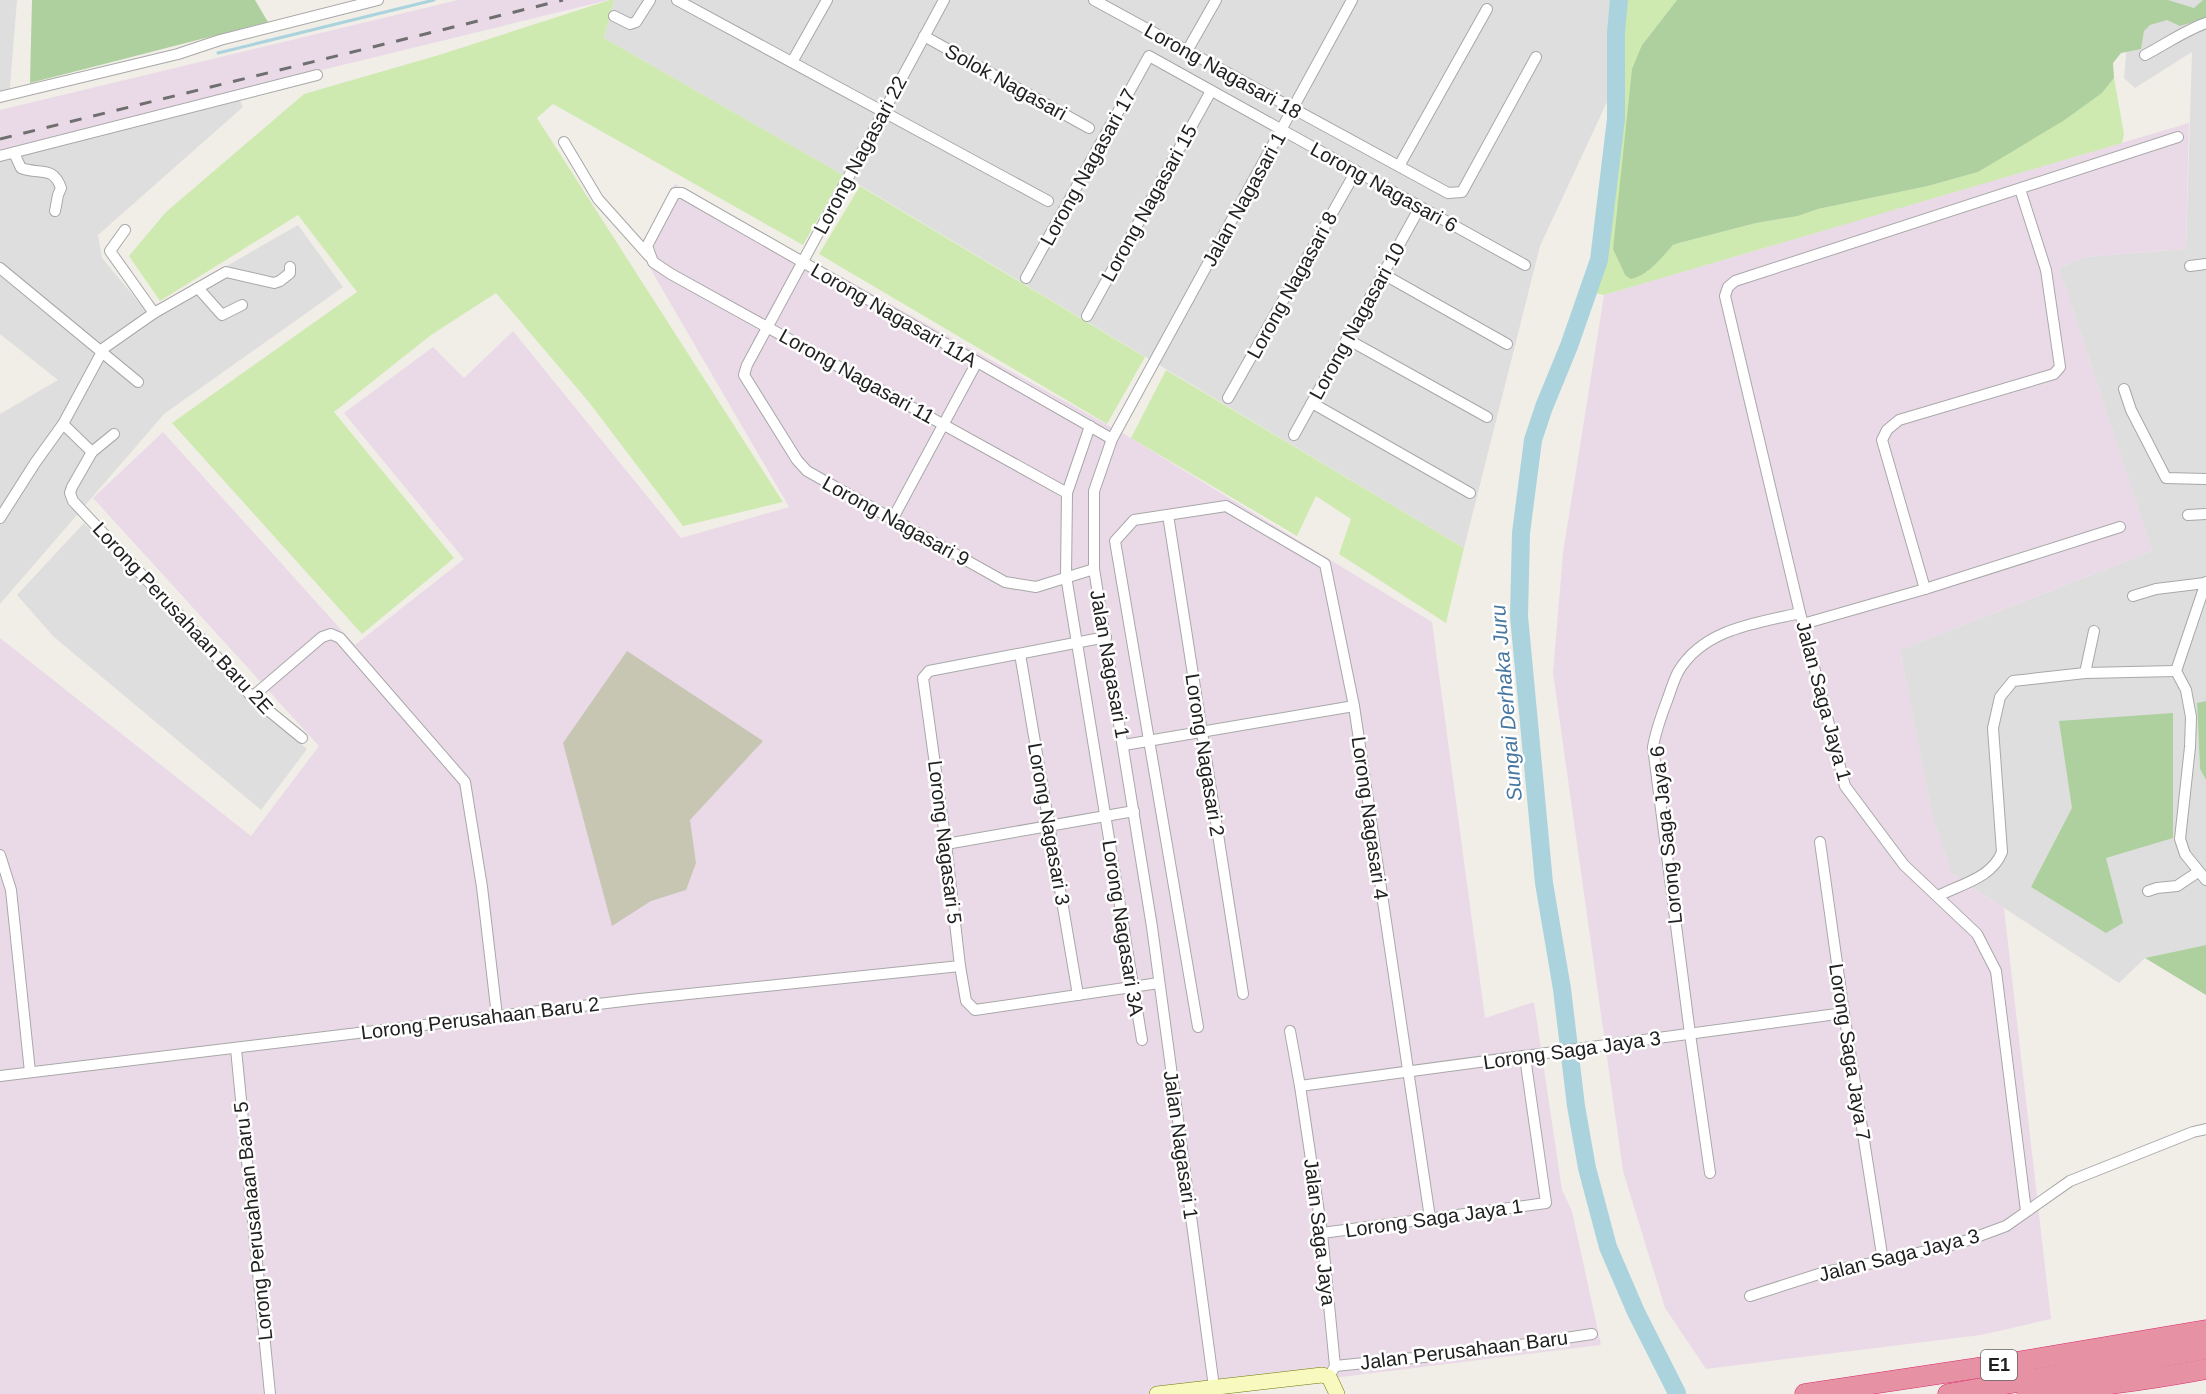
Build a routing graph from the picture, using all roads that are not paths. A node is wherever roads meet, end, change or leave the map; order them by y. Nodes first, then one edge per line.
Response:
1 (378, 0) edge
2 (650, 0) edge
3 (677, 0) edge
4 (827, 0) edge
5 (944, 0) edge
6 (1094, 0) edge
7 (1216, 0) edge
8 (1352, 0) edge
9 (1487, 9) dead end
10 (614, 16) dead end
11 (2206, 23) edge
12 (924, 36) junction
13 (1187, 51) junction
14 (2145, 55) dead end
15 (1149, 56) joint
16 (1536, 57) dead end
17 (792, 62) junction
18 (317, 75) dead end
19 (1211, 91) junction
20 (0, 97) edge
21 (1294, 109) junction
22 (883, 112) junction
23 (1089, 128) dead end
24 (1282, 130) junction
25 (2178, 137) dead end
26 (564, 142) dead end
27 (14, 153) junction
28 (0, 156) edge
29 (1399, 166) junction
30 (1356, 171) junction
31 (2020, 189) junction
32 (1048, 201) dead end
33 (1420, 207) junction
34 (55, 211) dead end
35 (125, 230) dead end
36 (649, 256) junction
37 (802, 262) junction
38 (2206, 264) edge
39 (1525, 265) dead end
40 (290, 267) dead end
41 (2190, 267) dead end
42 (0, 268) edge
43 (1383, 274) junction
44 (1026, 279) dead end
45 (198, 288) junction
46 (242, 305) dead end
47 (154, 313) junction
48 (1087, 316) dead end
49 (767, 327) junction
50 (1347, 339) junction
51 (1507, 344) dead end
52 (101, 352) junction
53 (977, 362) junction
54 (744, 375) joint
55 (138, 382) dead end
56 (2124, 388) dead end
57 (1228, 398) dead end
58 (1312, 403) junction
59 (1487, 417) dead end
60 (63, 424) junction
61 (944, 424) junction
62 (1090, 426) junction
63 (114, 434) dead end
64 (1294, 435) dead end
65 (1112, 439) junction
66 (92, 452) junction
67 (2206, 479) edge
68 (1470, 493) dead end
69 (1067, 494) junction
70 (2206, 514) edge
71 (1168, 515) junction
72 (2188, 515) dead end
73 (0, 518) edge
74 (892, 520) junction
75 (2120, 527) dead end
76 (1094, 569) junction
77 (1066, 576) junction
78 (2206, 583) edge
79 (1924, 589) junction
80 (2133, 597) dead end
81 (1802, 618) junction
82 (2094, 631) dead end
83 (1106, 637) junction
84 (1076, 644) junction
85 (1020, 654) junction
86 (2176, 671) junction
87 (2085, 673) junction
88 (252, 697) junction
89 (1354, 706) junction
90 (1202, 731) junction
91 (302, 738) dead end
92 (1149, 740) junction
93 (1124, 745) junction
94 (1134, 811) junction
95 (1105, 817) junction
96 (1049, 826) junction
97 (1820, 842) dead end
98 (946, 844) junction
99 (0, 855) edge
100 (2202, 876) edge
101 (2148, 891) dead end
102 (1938, 896) junction
103 (960, 966) junction
104 (1159, 983) junction
105 (1133, 987) junction
106 (1243, 994) dead end
107 (1078, 995) junction
108 (1844, 1013) junction
109 (497, 1016) junction
110 (1197, 1027) dead end
111 (1290, 1031) dead end
112 (1690, 1034) junction
113 (1142, 1040) dead end
114 (236, 1049) junction
115 (1525, 1057) junction
116 (30, 1072) junction
117 (1408, 1073) junction
118 (0, 1076) edge
119 (1300, 1086) junction
120 (2206, 1129) edge
121 (1710, 1173) dead end
122 (2026, 1211) junction
123 (1430, 1218) junction
124 (1322, 1233) junction
125 (1883, 1261) junction
126 (1750, 1296) dead end
127 (2206, 1330) edge
128 (1592, 1334) dead end
129 (2206, 1349) edge
130 (2206, 1369) edge
131 (1332, 1371) junction
132 (1214, 1387) junction
133 (270, 1394) edge
134 (1157, 1394) edge
135 (1337, 1394) edge
136 (1805, 1394) edge
137 (1949, 1394) edge

1 - 20 street
2 - 10 street
3 - 17 street
4 - 17 street
5 - 12 street, Lorong Nagasari 22
6 - 13 street, Lorong Nagasari 18
7 - 13 street
8 - 21 street, Jalan Nagasari 1
9 - 29 street
11 - 14 street
12 - 22 street, Lorong Nagasari 22
12 - 23 street, Solok Nagasari
13 - 21 street, Lorong Nagasari 18
15 - 19 street, Lorong Nagasari 6
15 - 44 street, Lorong Nagasari 17
16 - 29 street, Lorong Nagasari 18
17 - 22 street
18 - 27 street
19 - 24 street, Lorong Nagasari 6
19 - 48 street, Lorong Nagasari 15
21 - 24 street, Jalan Nagasari 1
21 - 29 street, Lorong Nagasari 18
22 - 32 street
22 - 37 street, Lorong Nagasari 22
24 - 30 street, Lorong Nagasari 6
24 - 65 street, Jalan Nagasari 1
25 - 31 street
26 - 36 street, Lorong Nagasari 11
27 - 28 street
27 - 34 street
30 - 33 street, Lorong Nagasari 6
30 - 57 street, Lorong Nagasari 8
31 - 79 street
31 - 81 street, Jalan Saga Jaya 1
33 - 39 street, Lorong Nagasari 6
33 - 43 street, Lorong Nagasari 10
35 - 47 street
36 - 37 street, Lorong Nagasari 11A
36 - 49 street, Lorong Nagasari 11
37 - 49 street, Lorong Nagasari 22
37 - 53 street, Lorong Nagasari 11A
38 - 41 street
40 - 45 street
42 - 52 street
43 - 50 street, Lorong Nagasari 10
43 - 51 street
45 - 46 street
45 - 47 street
47 - 52 street
49 - 54 street, Lorong Nagasari 22
49 - 61 street, Lorong Nagasari 11
50 - 58 street, Lorong Nagasari 10
50 - 59 street
52 - 55 street
52 - 60 street
53 - 61 street
53 - 62 street, Lorong Nagasari 11A
54 - 74 street, Lorong Nagasari 9
56 - 67 street
58 - 64 street, Lorong Nagasari 10
58 - 68 street
60 - 66 street
60 - 73 street
61 - 69 street, Lorong Nagasari 11
61 - 74 street
62 - 65 street, Lorong Nagasari 11A
62 - 69 street, Jalan Nagasari 1
63 - 66 street
65 - 76 street, Jalan Nagasari 1
66 - 88 street, Lorong Perusahaan Baru 2E
69 - 77 street, Jalan Nagasari 1
70 - 72 street
71 - 89 street, Lorong Nagasari 4
71 - 90 street, Lorong Nagasari 2
71 - 92 street
74 - 77 street, Lorong Nagasari 9
75 - 79 street, Lorong Saga Jaya 6
76 - 77 street, Lorong Nagasari 9
76 - 83 street, Jalan Nagasari 1
77 - 84 street, Jalan Nagasari 1
78 - 80 street
78 - 86 street
79 - 81 street, Lorong Saga Jaya 6
81 - 102 street, Jalan Saga Jaya 1
81 - 112 street, Lorong Saga Jaya 6
82 - 87 street
83 - 84 street
83 - 93 street, Jalan Nagasari 1
84 - 85 street
84 - 95 street, Jalan Nagasari 1
85 - 96 street, Lorong Nagasari 3
85 - 98 street, Lorong Nagasari 5
86 - 87 street
86 - 100 street
87 - 102 street
88 - 91 street, Lorong Perusahaan Baru 2E
88 - 109 street
89 - 90 street
89 - 117 street, Lorong Nagasari 4
90 - 92 street
90 - 106 street, Lorong Nagasari 2
92 - 93 street
92 - 110 street
93 - 94 street, Jalan Nagasari 1
94 - 95 street
94 - 104 street, Jalan Nagasari 1
95 - 96 street
95 - 105 street, Lorong Nagasari 3A
96 - 98 street
96 - 107 street, Lorong Nagasari 3
97 - 108 street, Lorong Saga Jaya 7
98 - 103 street, Lorong Nagasari 5
99 - 116 street
100 - 101 street
102 - 122 street, Jalan Saga Jaya 1
103 - 107 street, Lorong Nagasari 5
103 - 109 street, Lorong Perusahaan Baru 2
104 - 105 street
104 - 132 street, Jalan Nagasari 1
105 - 107 street
105 - 113 street, Lorong Nagasari 3A
108 - 112 street, Lorong Saga Jaya 3
108 - 125 street, Lorong Saga Jaya 7
109 - 114 street, Lorong Perusahaan Baru 2
111 - 119 street, Jalan Saga Jaya
112 - 115 street, Lorong Saga Jaya 3
112 - 121 street, Lorong Saga Jaya 6
114 - 116 street, Lorong Perusahaan Baru 2
114 - 133 street, Lorong Perusahaan Baru 5
115 - 117 street, Lorong Saga Jaya 3
115 - 123 street, Lorong Saga Jaya 1
116 - 118 street, Lorong Perusahaan Baru 2
117 - 119 street, Lorong Saga Jaya 3
117 - 123 street, Lorong Nagasari 4
119 - 124 street, Jalan Saga Jaya
120 - 122 street, Jalan Saga Jaya 3
122 - 125 street, Jalan Saga Jaya 3
123 - 124 street, Lorong Saga Jaya 1
124 - 131 street, Jalan Saga Jaya
125 - 126 street, Jalan Saga Jaya 3
127 - 136 highway, E1
128 - 131 street, Jalan Perusahaan Baru
129 - 137 highway, E1
130 - 137 highway
131 - 132 street
131 - 135 street
132 - 134 street

